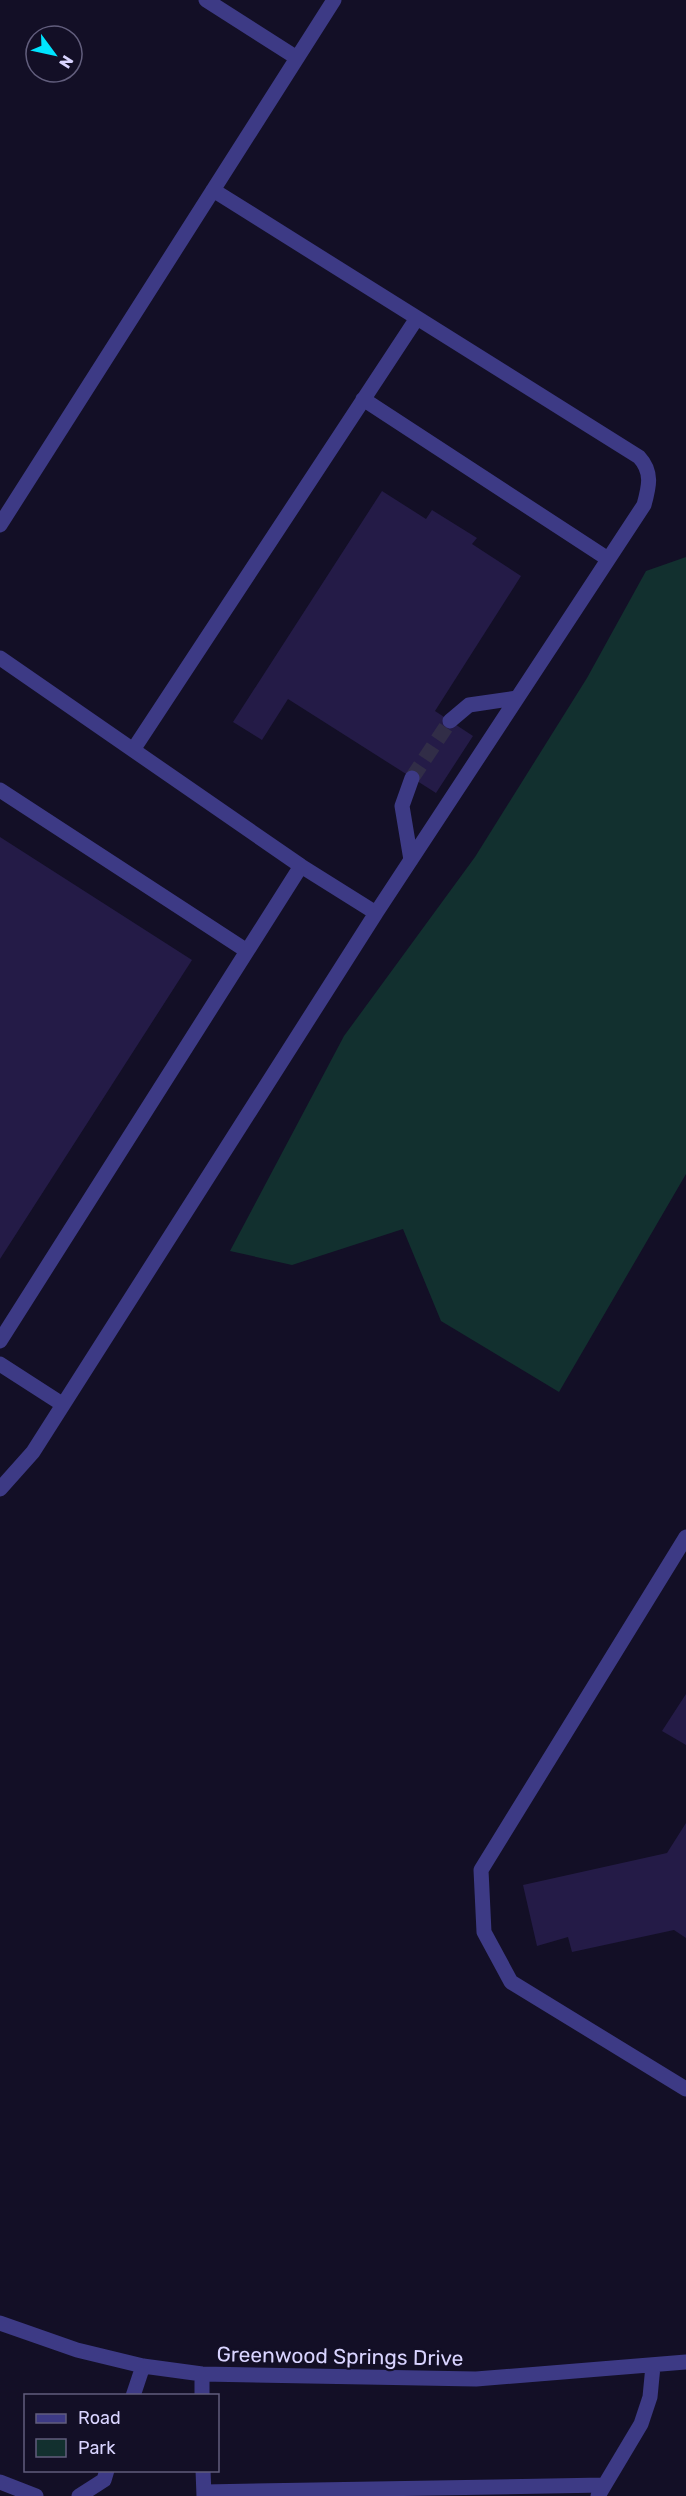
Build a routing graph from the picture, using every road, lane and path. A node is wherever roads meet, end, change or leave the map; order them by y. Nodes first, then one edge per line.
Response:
1 (206, 0) edge
2 (334, 0) edge
3 (297, 58) junction
4 (213, 190) junction
5 (417, 318) junction
6 (363, 399) junction
7 (0, 525) edge
8 (608, 559) junction
9 (0, 658) edge
10 (517, 698) junction
11 (450, 720) tunnel mouth
12 (133, 750) junction
13 (412, 778) tunnel mouth
14 (0, 790) edge
15 (411, 860) junction
16 (301, 866) junction
17 (376, 913) junction
18 (247, 951) junction
19 (0, 1341) edge
20 (0, 1364) edge
21 (62, 1404) junction
22 (0, 1489) edge
23 (686, 1537) edge
24 (686, 2090) edge
25 (0, 2323) edge
26 (686, 2362) edge
27 (143, 2366) junction
28 (653, 2366) junction
29 (202, 2374) junction
30 (134, 2394) edge
31 (202, 2394) edge
32 (203, 2472) edge
33 (106, 2475) edge
34 (0, 2482) edge
35 (601, 2490) edge
36 (204, 2494) edge
37 (36, 2496) edge
38 (79, 2496) edge
39 (98, 2496) edge

1 - 3 street
2 - 3 street
3 - 4 street
4 - 5 street
4 - 7 street
5 - 6 street
5 - 8 street
6 - 8 street
6 - 12 street
8 - 10 street
9 - 12 street
10 - 11 street
10 - 15 street
12 - 16 street
13 - 15 street
14 - 18 street
15 - 17 street
16 - 17 street
16 - 18 street
17 - 21 street
18 - 19 street
20 - 21 street
21 - 22 street
23 - 24 street
25 - 27 street, Greenwood Springs Drive
26 - 28 street, Greenwood Springs Drive
27 - 29 street, Greenwood Springs Drive
27 - 30 street
28 - 29 street, Greenwood Springs Drive
28 - 35 street
29 - 31 street
32 - 36 street
33 - 38 street
33 - 39 street
34 - 37 street
35 - 36 street

